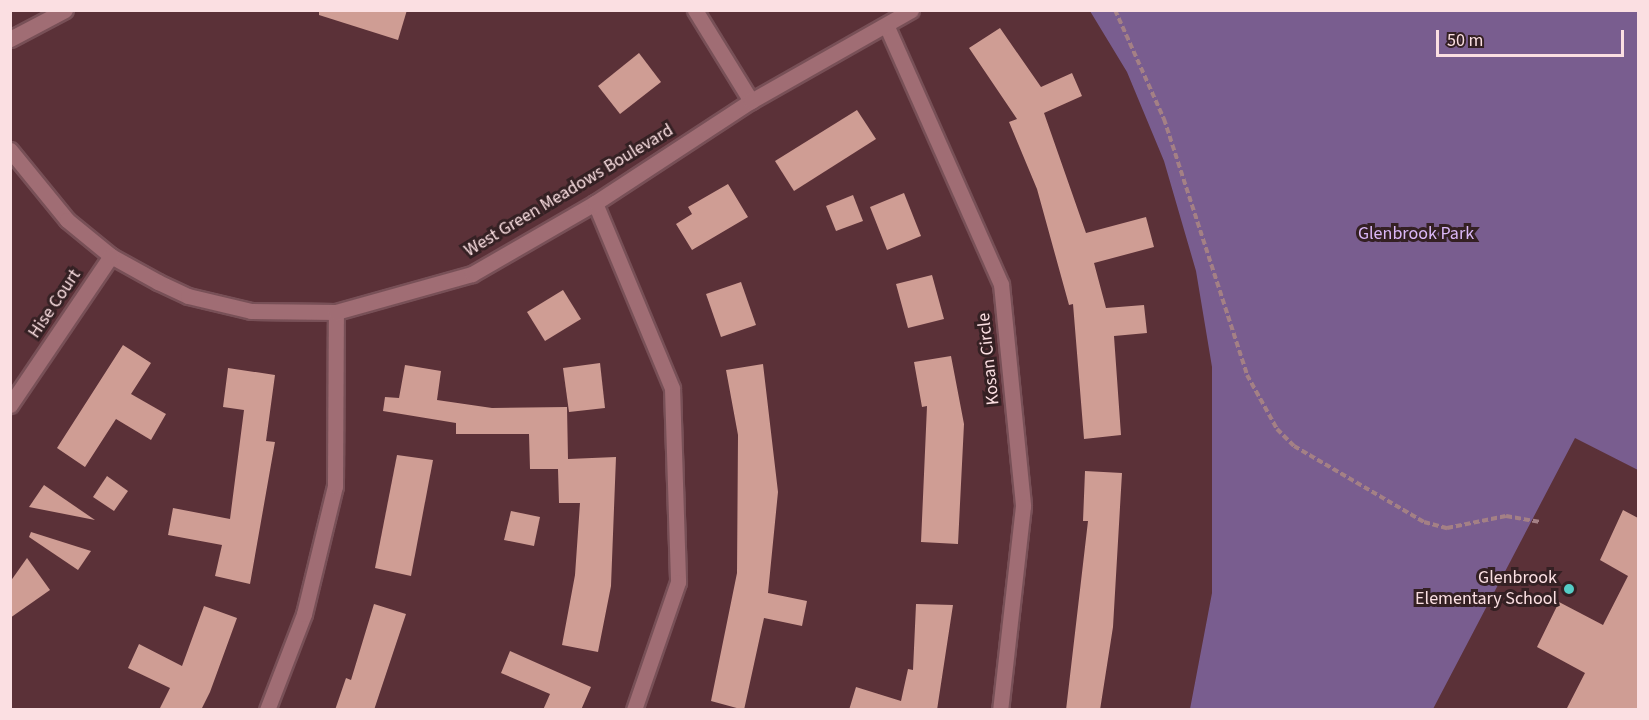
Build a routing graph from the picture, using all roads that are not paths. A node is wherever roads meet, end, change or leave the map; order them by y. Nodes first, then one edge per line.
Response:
1 (64, 10) edge
2 (695, 10) edge
3 (912, 10) edge
4 (887, 27) junction
5 (10, 39) edge
6 (751, 101) junction
7 (10, 150) edge
8 (595, 203) junction
9 (111, 256) junction
10 (336, 312) junction
11 (10, 405) edge
12 (267, 710) edge
13 (634, 710) edge
14 (1000, 710) edge

1 - 5 street
2 - 6 street
3 - 4 street, West Green Meadows Boulevard
4 - 6 street, West Green Meadows Boulevard
4 - 14 street, Kosan Circle
6 - 8 street, West Green Meadows Boulevard
7 - 9 street, West Green Meadows Boulevard
8 - 10 street, West Green Meadows Boulevard
8 - 13 street
9 - 10 street, West Green Meadows Boulevard
9 - 11 street, Hise Court
10 - 12 street

